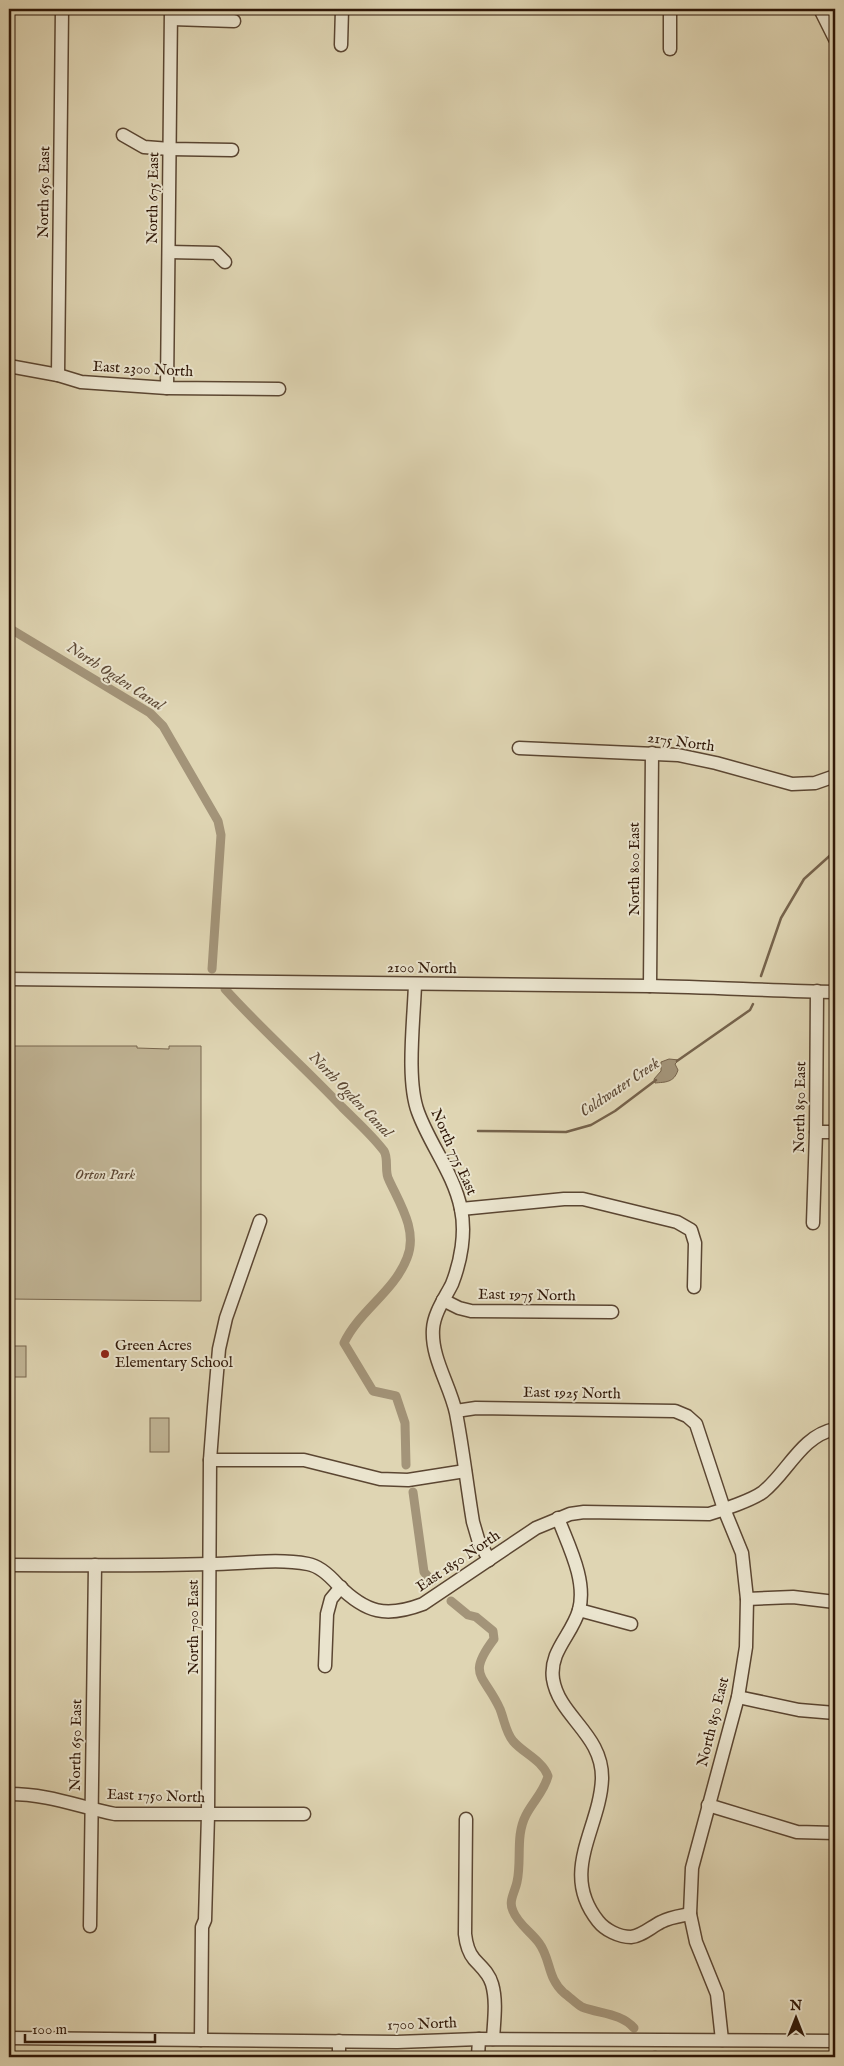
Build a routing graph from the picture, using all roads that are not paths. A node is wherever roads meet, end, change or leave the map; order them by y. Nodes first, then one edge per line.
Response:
1 (62, 9) edge
2 (342, 9) edge
3 (670, 9) edge
4 (820, 9) edge
5 (171, 14) edge
6 (234, 22) dead end
7 (835, 39) edge
8 (341, 45) dead end
9 (670, 48) dead end
10 (123, 135) dead end
11 (170, 150) junction
12 (232, 150) dead end
13 (169, 252) junction
14 (226, 262) dead end
15 (9, 366) edge
16 (58, 375) junction
17 (167, 388) junction
18 (279, 389) dead end
19 (519, 748) dead end
20 (652, 753) junction
21 (835, 776) edge
22 (9, 979) edge
23 (414, 984) junction
24 (650, 986) junction
25 (817, 991) junction
26 (835, 992) edge
27 (816, 1132) junction
28 (835, 1132) edge
29 (461, 1209) junction
30 (260, 1221) dead end
31 (814, 1223) dead end
32 (694, 1287) dead end
33 (444, 1300) junction
34 (612, 1312) dead end
35 (456, 1411) junction
36 (688, 1416) joint
37 (835, 1429) edge
38 (210, 1460) junction
39 (465, 1471) junction
40 (724, 1509) junction
41 (558, 1518) junction
42 (489, 1560) junction
43 (209, 1564) junction
44 (9, 1565) edge
45 (95, 1565) junction
46 (341, 1588) junction
47 (747, 1599) junction
48 (835, 1602) edge
49 (579, 1610) junction
50 (631, 1624) dead end
51 (324, 1666) dead end
52 (738, 1697) junction
53 (835, 1713) edge
54 (9, 1794) edge
55 (708, 1805) junction
56 (92, 1809) junction
57 (304, 1814) dead end
58 (208, 1815) junction
59 (466, 1819) dead end
60 (835, 1833) edge
61 (690, 1914) junction
62 (90, 1926) dead end
63 (9, 2038) edge
64 (479, 2039) junction
65 (493, 2039) junction
66 (201, 2040) junction
67 (722, 2040) junction
68 (339, 2041) junction
69 (835, 2041) edge
70 (339, 2057) edge
71 (478, 2057) edge

1 - 16 street, North 650 East
2 - 8 street
3 - 9 street
4 - 7 street
5 - 6 street
5 - 11 street, North 675 East
10 - 11 street
11 - 12 street
11 - 13 street, North 675 East
13 - 14 street
13 - 17 street, North 675 East
15 - 16 street, East 2300 North
16 - 17 street, East 2300 North
17 - 18 street, East 2300 North
19 - 20 street, 2175 North
20 - 21 street, 2175 North
20 - 24 street, North 800 East
22 - 23 street, 2100 North
23 - 24 street, 2100 North
23 - 29 street, North 775 East
24 - 25 street, 2100 North
25 - 26 street, 2100 North
25 - 27 street, North 850 East
27 - 28 street
27 - 31 street, North 850 East
29 - 32 street
29 - 33 street, North 775 East
30 - 38 street, North 700 East
33 - 34 street, East 1975 North
33 - 35 street, North 775 East
35 - 36 street, East 1925 North
35 - 39 street, North 775 East
36 - 40 street, North 850 East
37 - 40 street, East 1850 North
38 - 39 street
38 - 43 street, North 700 East
39 - 42 street, North 775 East
40 - 41 street, East 1850 North
40 - 47 street, North 850 East
41 - 42 street, East 1850 North
41 - 49 street
42 - 46 street, East 1850 North
43 - 45 street, East 1850 North
43 - 46 street, East 1850 North
43 - 58 street, North 700 East
44 - 45 street, East 1850 North
45 - 56 street, North 650 East
46 - 51 street
47 - 48 street
47 - 52 street, North 850 East
49 - 50 street
49 - 61 street
52 - 53 street
52 - 55 street, North 850 East
54 - 56 street, East 1750 North
55 - 60 street
55 - 61 street, North 850 East
56 - 58 street, East 1750 North
56 - 62 street, North 650 East
57 - 58 street, East 1750 North
58 - 66 street, North 700 East
59 - 65 street
61 - 67 street, North 850 East
63 - 66 street, 1700 North
64 - 65 street, 1700 North
64 - 68 street, 1700 North
64 - 71 street
65 - 67 street, 1700 North
66 - 68 street, 1700 North
67 - 69 street, 1700 North
68 - 70 street

